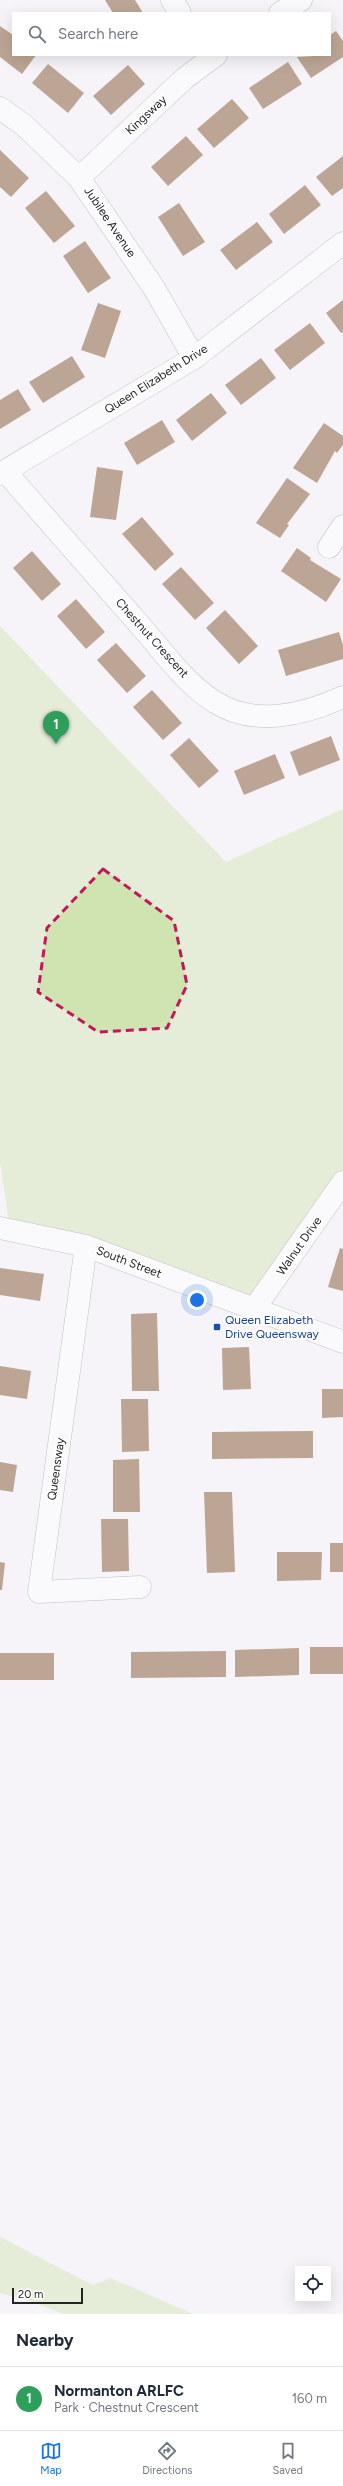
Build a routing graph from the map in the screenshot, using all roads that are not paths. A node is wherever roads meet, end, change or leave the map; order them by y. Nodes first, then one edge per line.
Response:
1 (172, 0) edge
2 (300, 0) edge
3 (179, 12) edge
4 (282, 12) edge
5 (211, 56) edge
6 (0, 108) edge
7 (79, 178) junction
8 (343, 243) edge
9 (194, 358) junction
10 (2, 472) edge
11 (343, 526) edge
12 (329, 548) dead end
13 (343, 696) edge
14 (340, 1192) edge
15 (0, 1228) edge
16 (86, 1246) junction
17 (254, 1309) junction
18 (343, 1342) edge
19 (140, 1587) dead end

1 - 3 street
2 - 4 street
5 - 7 street, Kingsway
6 - 7 street, Jubilee Avenue
7 - 9 street, Jubilee Avenue
8 - 9 street, Queen Elizabeth Drive
9 - 10 street, Queen Elizabeth Drive
10 - 13 street, Chestnut Crescent
11 - 12 street
14 - 17 street, Walnut Drive
15 - 16 street, South Street
16 - 17 street, South Street
16 - 19 street, Queensway
17 - 18 street

